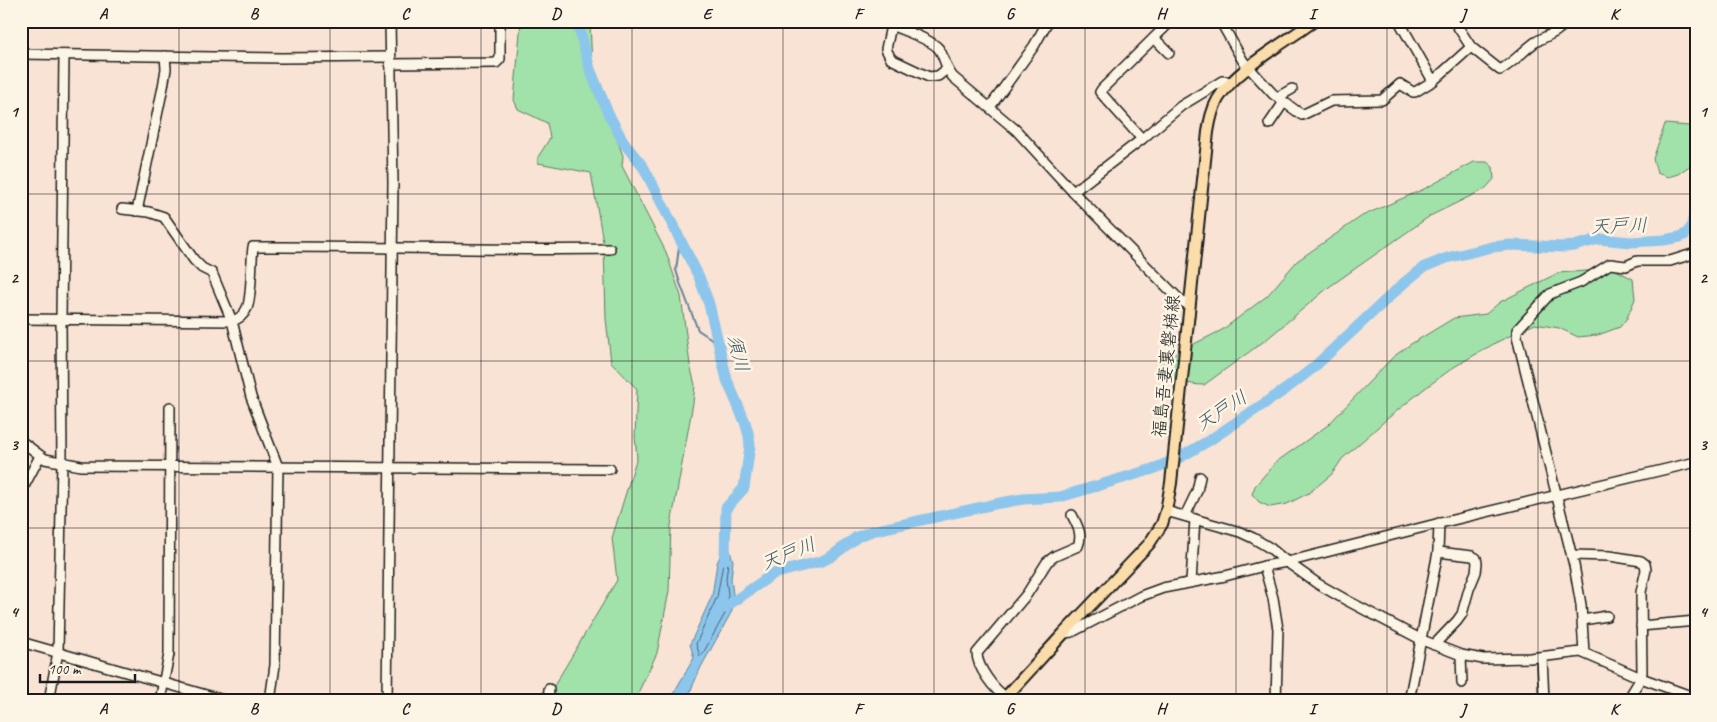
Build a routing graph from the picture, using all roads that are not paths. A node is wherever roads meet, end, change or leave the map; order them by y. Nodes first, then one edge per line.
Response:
1 (390, 21) edge
2 (500, 21) edge
3 (881, 21) edge
4 (1048, 21) edge
5 (1155, 21) edge
6 (1171, 21) edge
7 (1314, 21) edge
8 (1399, 21) edge
9 (1454, 21) edge
10 (1566, 21) edge
11 (1222, 24) dead end
12 (1302, 24) edge
13 (891, 26) junction
14 (1163, 29) junction
15 (1154, 38) junction
16 (1471, 47) junction
17 (1169, 53) dead end
18 (21, 54) edge
19 (64, 55) junction
20 (165, 56) junction
21 (390, 61) junction
22 (1249, 67) junction
23 (947, 69) junction
24 (1432, 81) junction
25 (1230, 83) junction
26 (1292, 89) dead end
27 (1281, 100) junction
28 (990, 107) junction
29 (1269, 124) dead end
30 (1142, 139) junction
31 (1073, 192) junction
32 (122, 209) dead end
33 (138, 211) junction
34 (391, 249) junction
35 (610, 249) dead end
36 (1696, 253) edge
37 (1189, 305) junction
38 (21, 319) edge
39 (61, 320) junction
40 (232, 321) junction
41 (170, 407) dead end
42 (21, 441) edge
43 (40, 456) junction
44 (62, 462) junction
45 (1696, 462) edge
46 (169, 466) junction
47 (278, 467) junction
48 (388, 468) junction
49 (610, 469) dead end
50 (1200, 477) dead end
51 (21, 492) edge
52 (1555, 495) junction
53 (1166, 511) junction
54 (1072, 515) dead end
55 (1185, 516) junction
56 (1195, 519) junction
57 (1439, 523) junction
58 (1438, 552) junction
59 (1572, 555) junction
60 (1287, 562) junction
61 (1264, 566) junction
62 (1191, 582) junction
63 (1607, 616) dead end
64 (1582, 620) junction
65 (1696, 621) edge
66 (1641, 626) junction
67 (1064, 633) junction
68 (1422, 640) junction
69 (21, 642) edge
70 (1434, 645) junction
71 (58, 652) junction
72 (1584, 653) junction
73 (1461, 655) junction
74 (1542, 657) junction
75 (1641, 678) junction
76 (163, 683) junction
77 (1462, 683) dead end
78 (549, 689) dead end
79 (1696, 698) edge
80 (1004, 699) edge
81 (49, 701) edge
82 (160, 701) edge
83 (227, 701) edge
84 (270, 701) edge
85 (387, 701) edge
86 (548, 701) edge
87 (1276, 701) edge
88 (1409, 701) edge
89 (1544, 701) edge
90 (1628, 701) edge

1 - 21 street
2 - 21 street
3 - 13 street
4 - 28 street
5 - 14 street
6 - 14 street
7 - 12 main road, 福島吾妻裏磐梯線
8 - 24 street
9 - 16 street
10 - 16 street
11 - 22 street
12 - 22 main road, 福島吾妻裏磐梯線
13 - 23 street
13 - 23 street
14 - 15 street
15 - 17 street
15 - 30 street
16 - 24 street
18 - 19 street
19 - 20 street
19 - 39 street
20 - 21 street
20 - 33 street
21 - 34 street
22 - 25 main road, 福島吾妻裏磐梯線
22 - 27 street
23 - 28 street
24 - 27 street
25 - 30 street
25 - 37 main road, 福島吾妻裏磐梯線
26 - 27 street
27 - 29 street
28 - 31 street
30 - 31 street
31 - 37 street
32 - 33 street
33 - 40 street
34 - 35 street
34 - 40 street
34 - 48 street
36 - 52 street
37 - 53 main road, 福島吾妻裏磐梯線
38 - 39 street
39 - 40 street
39 - 44 street
40 - 47 street
41 - 46 street
42 - 43 street
43 - 44 street
43 - 51 street
44 - 46 street
44 - 71 street
45 - 52 street
46 - 47 street
46 - 76 street
47 - 48 street
47 - 84 street
48 - 49 street
48 - 85 street
50 - 55 street
52 - 57 street
52 - 59 street
53 - 55 street
53 - 67 main road, 福島吾妻裏磐梯線
54 - 80 street
55 - 56 street
56 - 60 street
56 - 62 street
57 - 58 street
57 - 60 street
58 - 68 street
58 - 70 street
59 - 64 street
59 - 66 street
60 - 61 street
60 - 68 street
61 - 62 street
61 - 87 street
62 - 67 street
63 - 64 street
64 - 72 street
65 - 66 street
66 - 75 street
67 - 80 main road, 福島吾妻裏磐梯線
68 - 70 street
68 - 88 street
69 - 71 street
70 - 73 street
71 - 76 street
71 - 81 street
72 - 74 street
72 - 75 street
73 - 74 street
73 - 77 street
74 - 89 street
75 - 79 street
75 - 90 street
76 - 82 street
76 - 83 street
78 - 86 street

